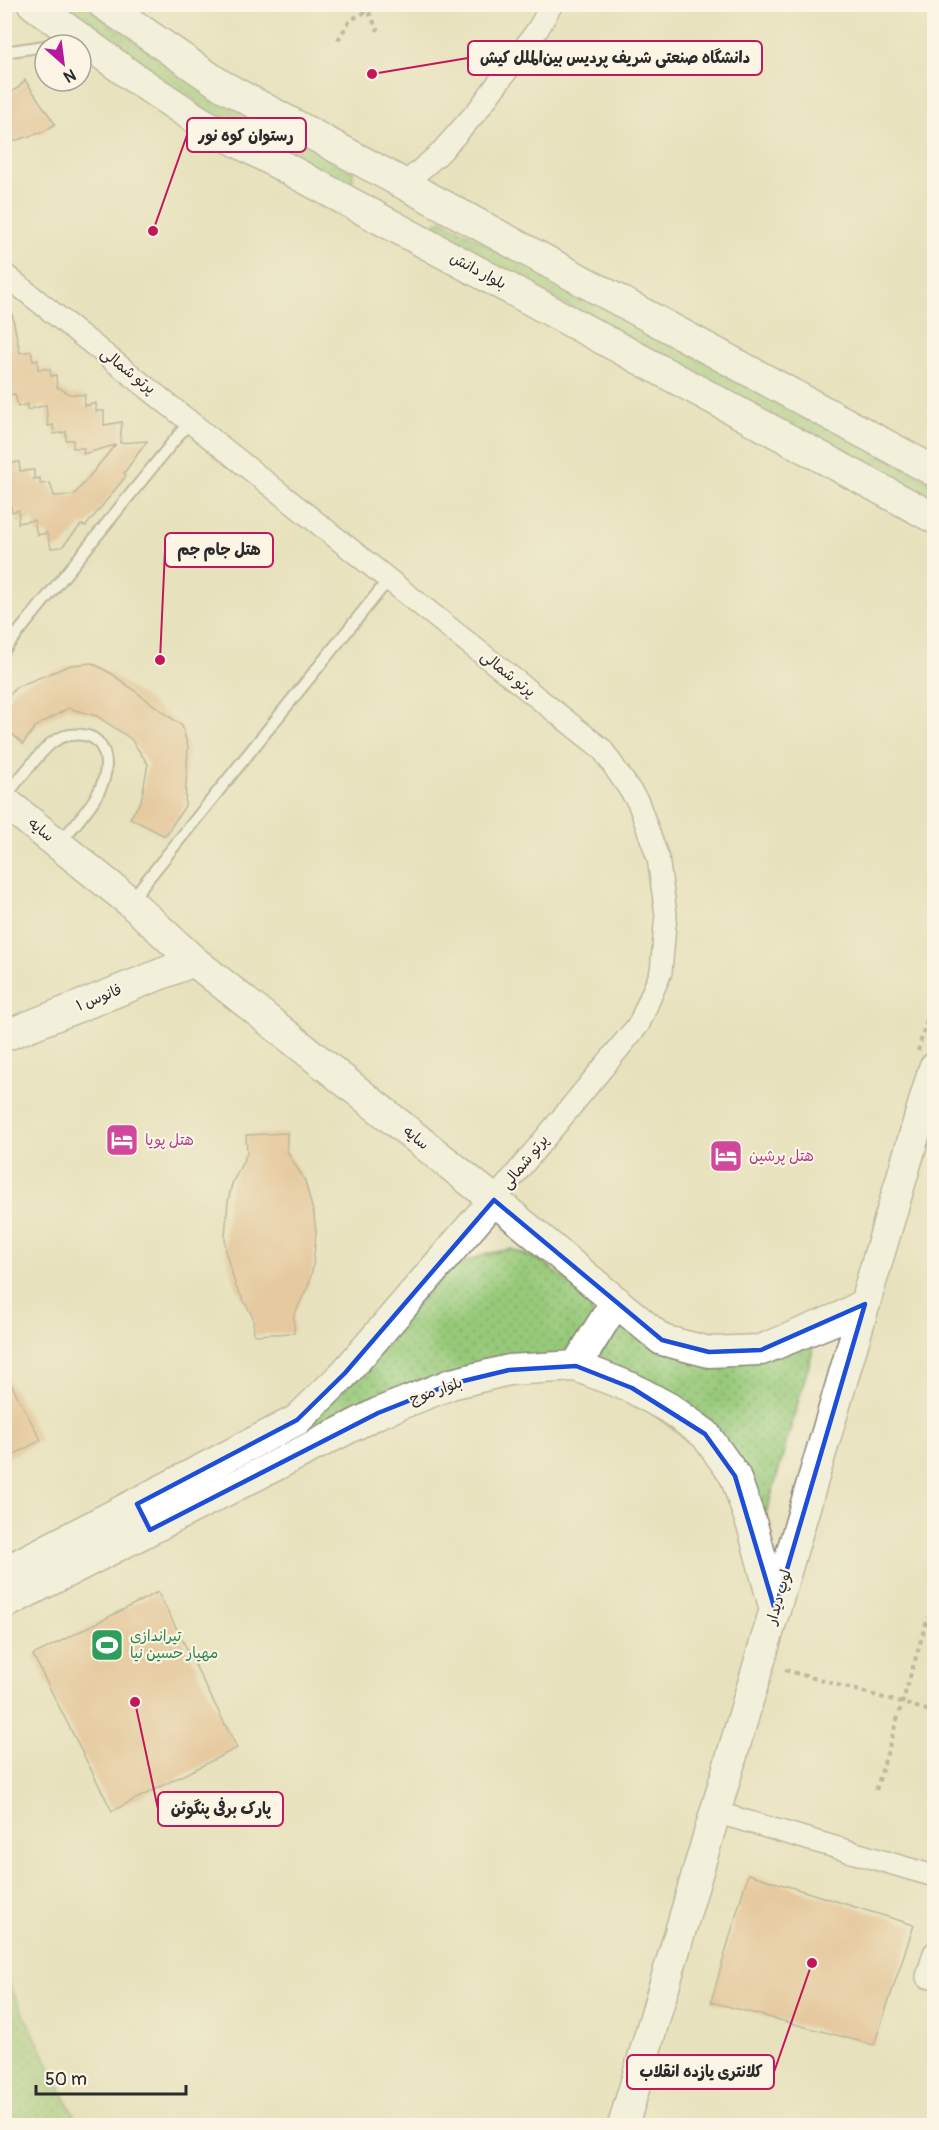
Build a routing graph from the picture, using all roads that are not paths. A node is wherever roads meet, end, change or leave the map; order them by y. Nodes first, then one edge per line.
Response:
1 (33, 4) edge
2 (103, 4) edge
3 (552, 4) edge
4 (50, 33) edge
5 (33, 46) edge
6 (4, 52) edge
7 (93, 62) edge
8 (404, 184) junction
9 (384, 221) junction
10 (4, 274) edge
11 (190, 421) junction
12 (934, 471) edge
13 (934, 518) edge
14 (389, 579) junction
15 (4, 650) edge
16 (4, 800) edge
17 (59, 844) junction
18 (129, 901) junction
19 (194, 961) junction
20 (4, 1036) edge
21 (934, 1068) edge
22 (494, 1200) junction
23 (616, 1301) junction
24 (865, 1304) junction
25 (576, 1366) junction
26 (144, 1517) junction
27 (4, 1572) edge
28 (4, 1604) edge
29 (775, 1610) junction
30 (715, 1812) junction
31 (934, 1876) edge
32 (934, 1953) edge
33 (927, 1977) dead end
34 (623, 2126) edge

1 - 4 street, بلوار دانش
2 - 8 street
3 - 8 street
5 - 6 lane
7 - 9 street, بلوار دانش
8 - 9 street
8 - 12 street
9 - 13 street, بلوار دانش
10 - 11 street, پرتو شمالی
11 - 14 street, پرتو شمالی
11 - 15 lane
14 - 18 lane
14 - 22 street, پرتو شمالی
16 - 17 street, سایه
16 - 17 lane
17 - 18 street, سایه
18 - 19 street, سایه
19 - 20 street, فانوس ۱
19 - 22 street, سایه
21 - 24 street, لوپ دیدار
22 - 23 street, سایه
22 - 26 street, بلوار موج
23 - 24 street, سایه
23 - 25 street
24 - 29 street, لوپ دیدار
25 - 26 street, بلوار موج
25 - 29 street, بلوار موج
26 - 27 street, بلوار موج
26 - 28 street, بلوار موج
29 - 30 street, لوپ دیدار
30 - 31 street
30 - 34 street, لوپ دیدار
32 - 33 street

